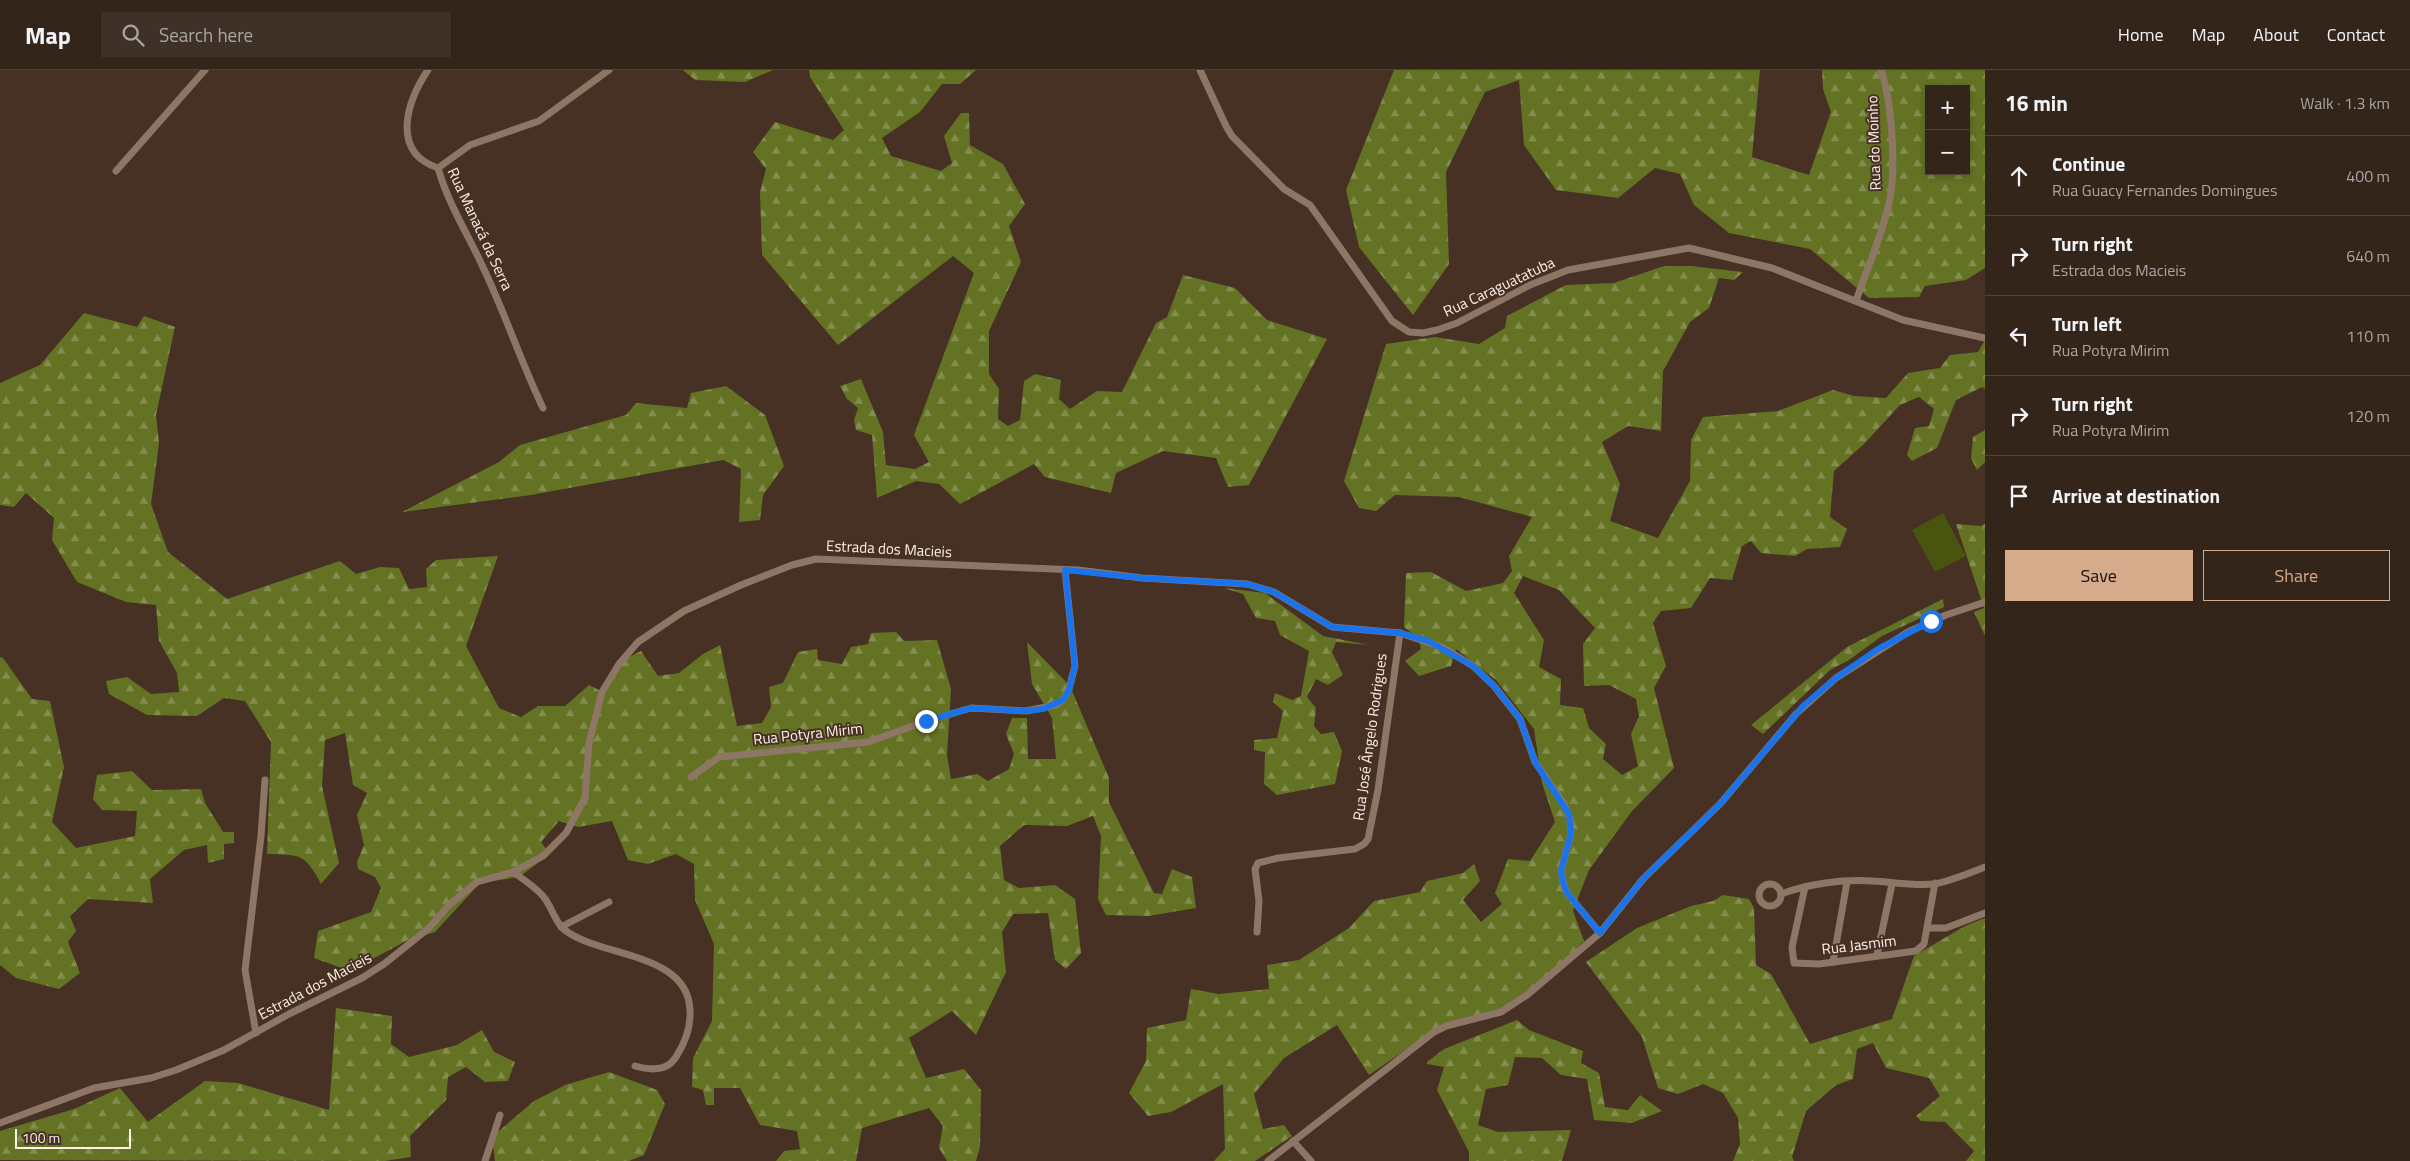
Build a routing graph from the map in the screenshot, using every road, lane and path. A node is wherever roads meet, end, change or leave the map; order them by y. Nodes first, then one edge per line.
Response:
1 (205, 70) edge
2 (428, 70) edge
3 (608, 70) edge
4 (1200, 70) edge
5 (1881, 70) edge
6 (438, 168) junction
7 (116, 171) dead end
8 (1856, 301) junction
9 (1985, 338) edge
10 (543, 408) dead end
11 (1065, 570) junction
12 (1985, 602) edge
13 (1400, 633) junction
14 (691, 777) dead end
15 (265, 780) dead end
16 (1985, 867) edge
17 (513, 872) junction
18 (1847, 882) junction
19 (1892, 884) junction
20 (1936, 884) junction
21 (1805, 886) junction
22 (1781, 894) dead end
23 (609, 902) dead end
24 (1985, 913) edge
25 (561, 927) junction
26 (1928, 928) junction
27 (1257, 932) dead end
28 (1600, 933) junction
29 (1877, 955) junction
30 (1833, 962) junction
31 (256, 1033) junction
32 (635, 1066) dead end
33 (500, 1116) dead end
34 (0, 1123) edge
35 (1293, 1141) junction
36 (485, 1161) edge
37 (1268, 1161) edge
38 (1311, 1161) edge

1 - 7 street
2 - 6 street, Rua Manacá da Serra
3 - 6 street
4 - 8 street, Rua Caraguatatuba
5 - 8 street, Rua do Moínho
6 - 10 street, Rua Manacá da Serra
8 - 9 street, Rua Caraguatatuba
11 - 13 street, Estrada dos Macieis
11 - 14 street, Rua Potyra Mirim
11 - 17 street, Estrada dos Macieis
12 - 28 street
13 - 27 street, Rua José Ângelo Rodrigues
13 - 28 street, Estrada dos Macieis
15 - 31 street
16 - 20 street
17 - 25 street
17 - 31 street, Estrada dos Macieis
18 - 19 street
18 - 21 street
18 - 30 street
19 - 20 street
19 - 29 street
20 - 26 street
21 - 22 street
21 - 30 street, Rua Jasmim
23 - 25 street
24 - 26 street
25 - 32 street
26 - 29 street, Rua Jasmim
28 - 35 street
29 - 30 street, Rua Jasmim
31 - 34 street, Estrada dos Macieis
33 - 36 street
35 - 37 street
35 - 38 street

